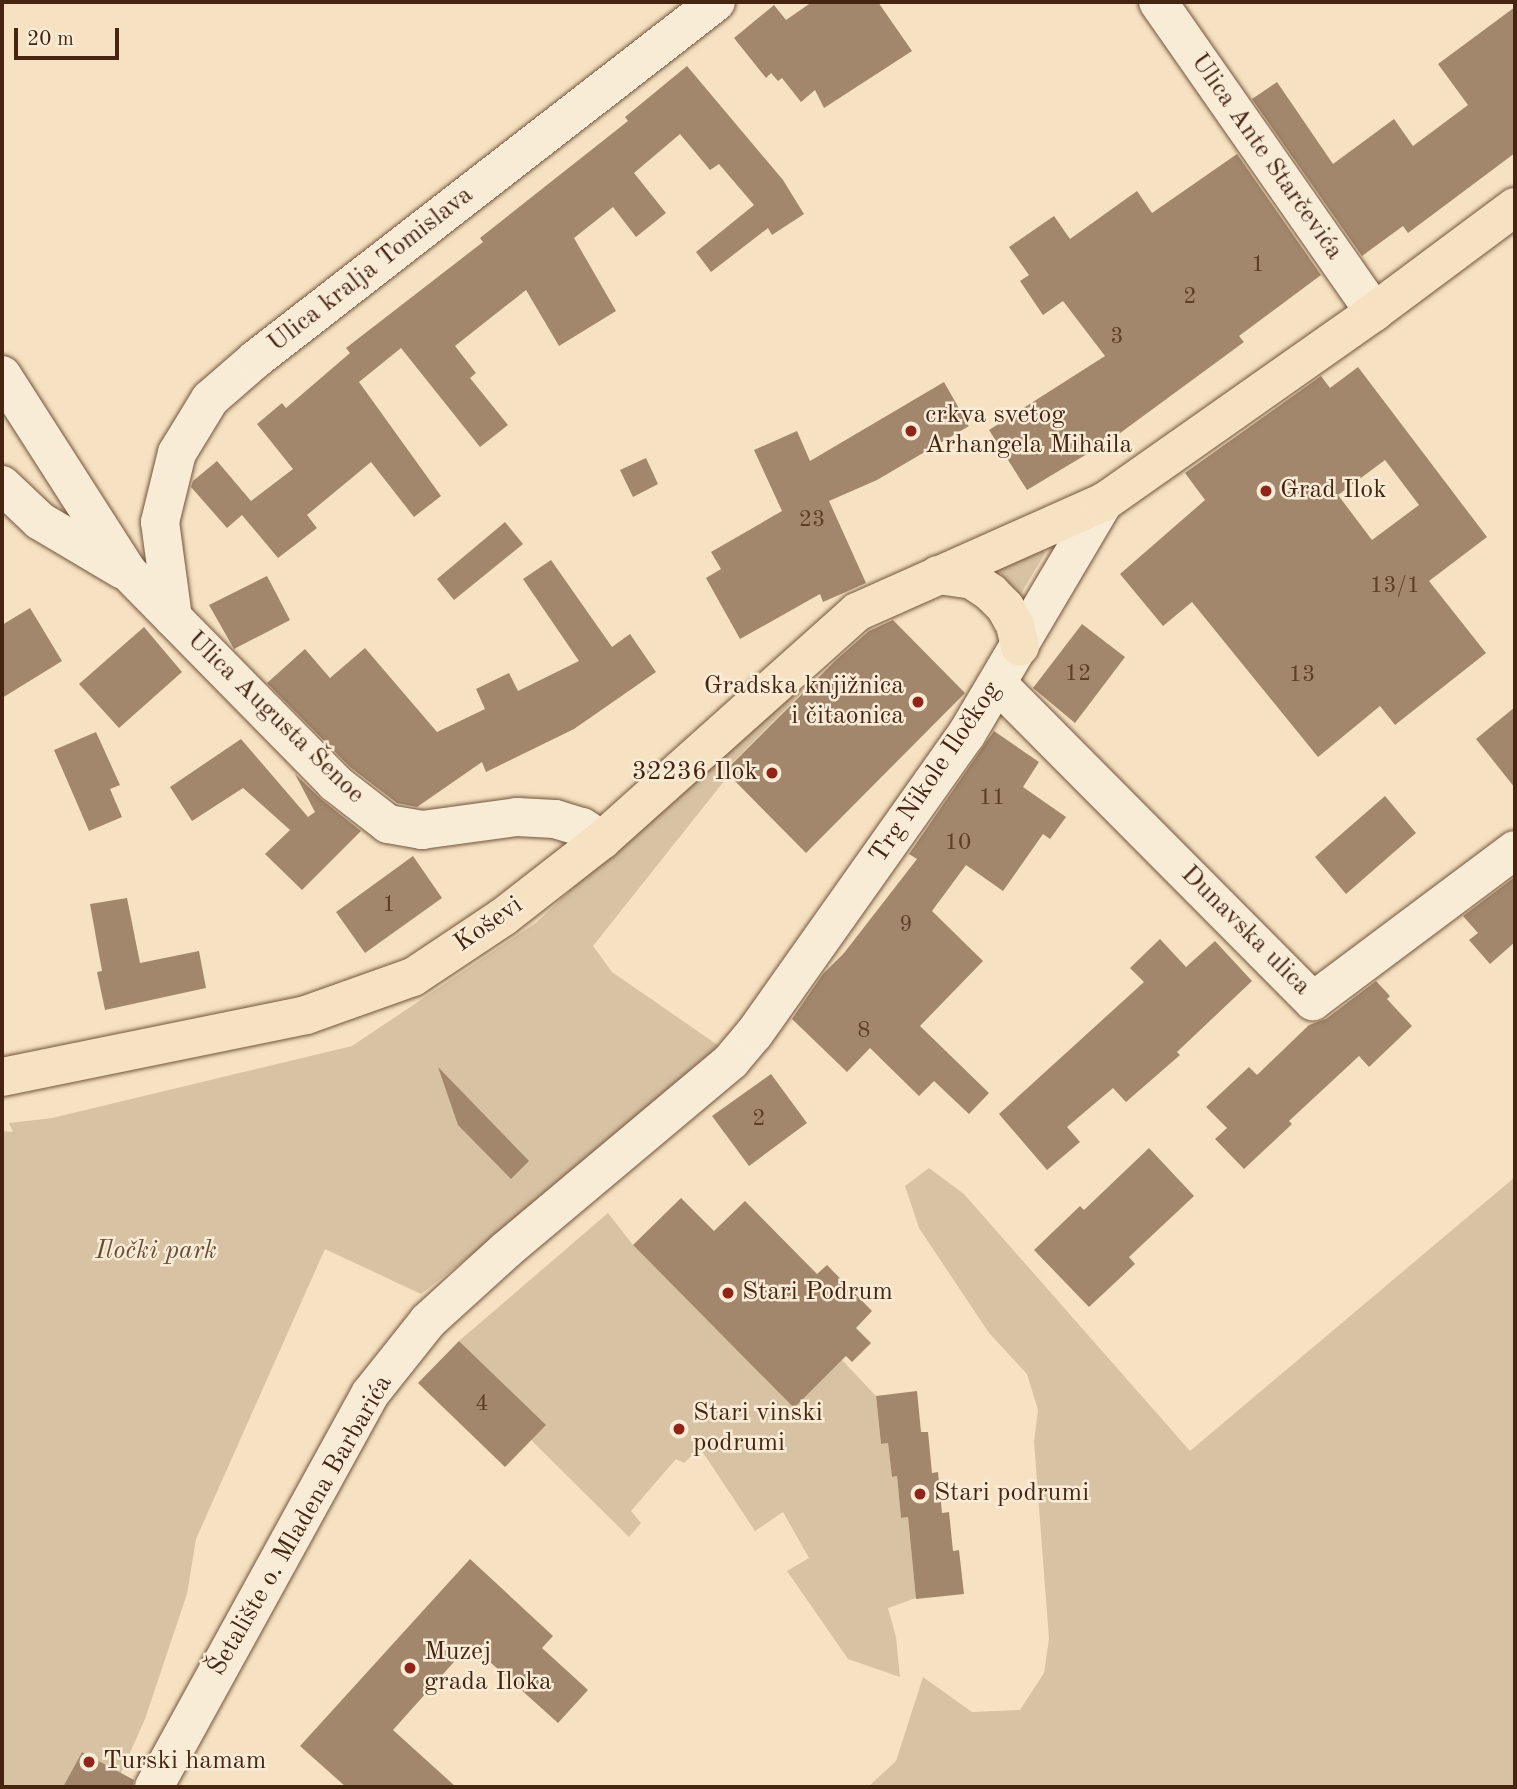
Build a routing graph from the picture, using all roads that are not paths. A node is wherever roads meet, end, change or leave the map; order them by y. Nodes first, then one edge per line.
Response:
1 (716, 2) edge
2 (1158, 2) edge
3 (1515, 207) edge
4 (1374, 312) junction
5 (2, 375) edge
6 (2, 485) edge
7 (1104, 502) junction
8 (128, 572) junction
9 (938, 575) junction
10 (886, 597) joint
11 (173, 618) junction
12 (1020, 646) junction
13 (998, 684) junction
14 (602, 840) junction
15 (1515, 850) edge
16 (754, 1034) joint
17 (2, 1077) edge
18 (153, 1787) edge

1 - 11 street, Ulica kralja Tomislava
2 - 4 street, Ulica Ante Starčevića
3 - 4 main road, Trg Nikole Iločkog
4 - 7 main road, Trg Nikole Iločkog
5 - 8 street, Ulica Augusta Šenoe
6 - 8 street, Ulica Augusta Šenoe
7 - 9 main road, Trg Nikole Iločkog
7 - 12 street, Trg Nikole Iločkog
8 - 11 street, Ulica Augusta Šenoe
9 - 10 main road, Trg Nikole Iločkog
9 - 12 main road
10 - 14 main road, Koševi
11 - 14 street, Ulica Augusta Šenoe
12 - 13 street, Trg Nikole Iločkog
13 - 15 street, Dunavska ulica
13 - 16 street, Trg Nikole Iločkog
14 - 17 main road, Koševi
16 - 18 street, Šetalište o. Mladena Barbarića

